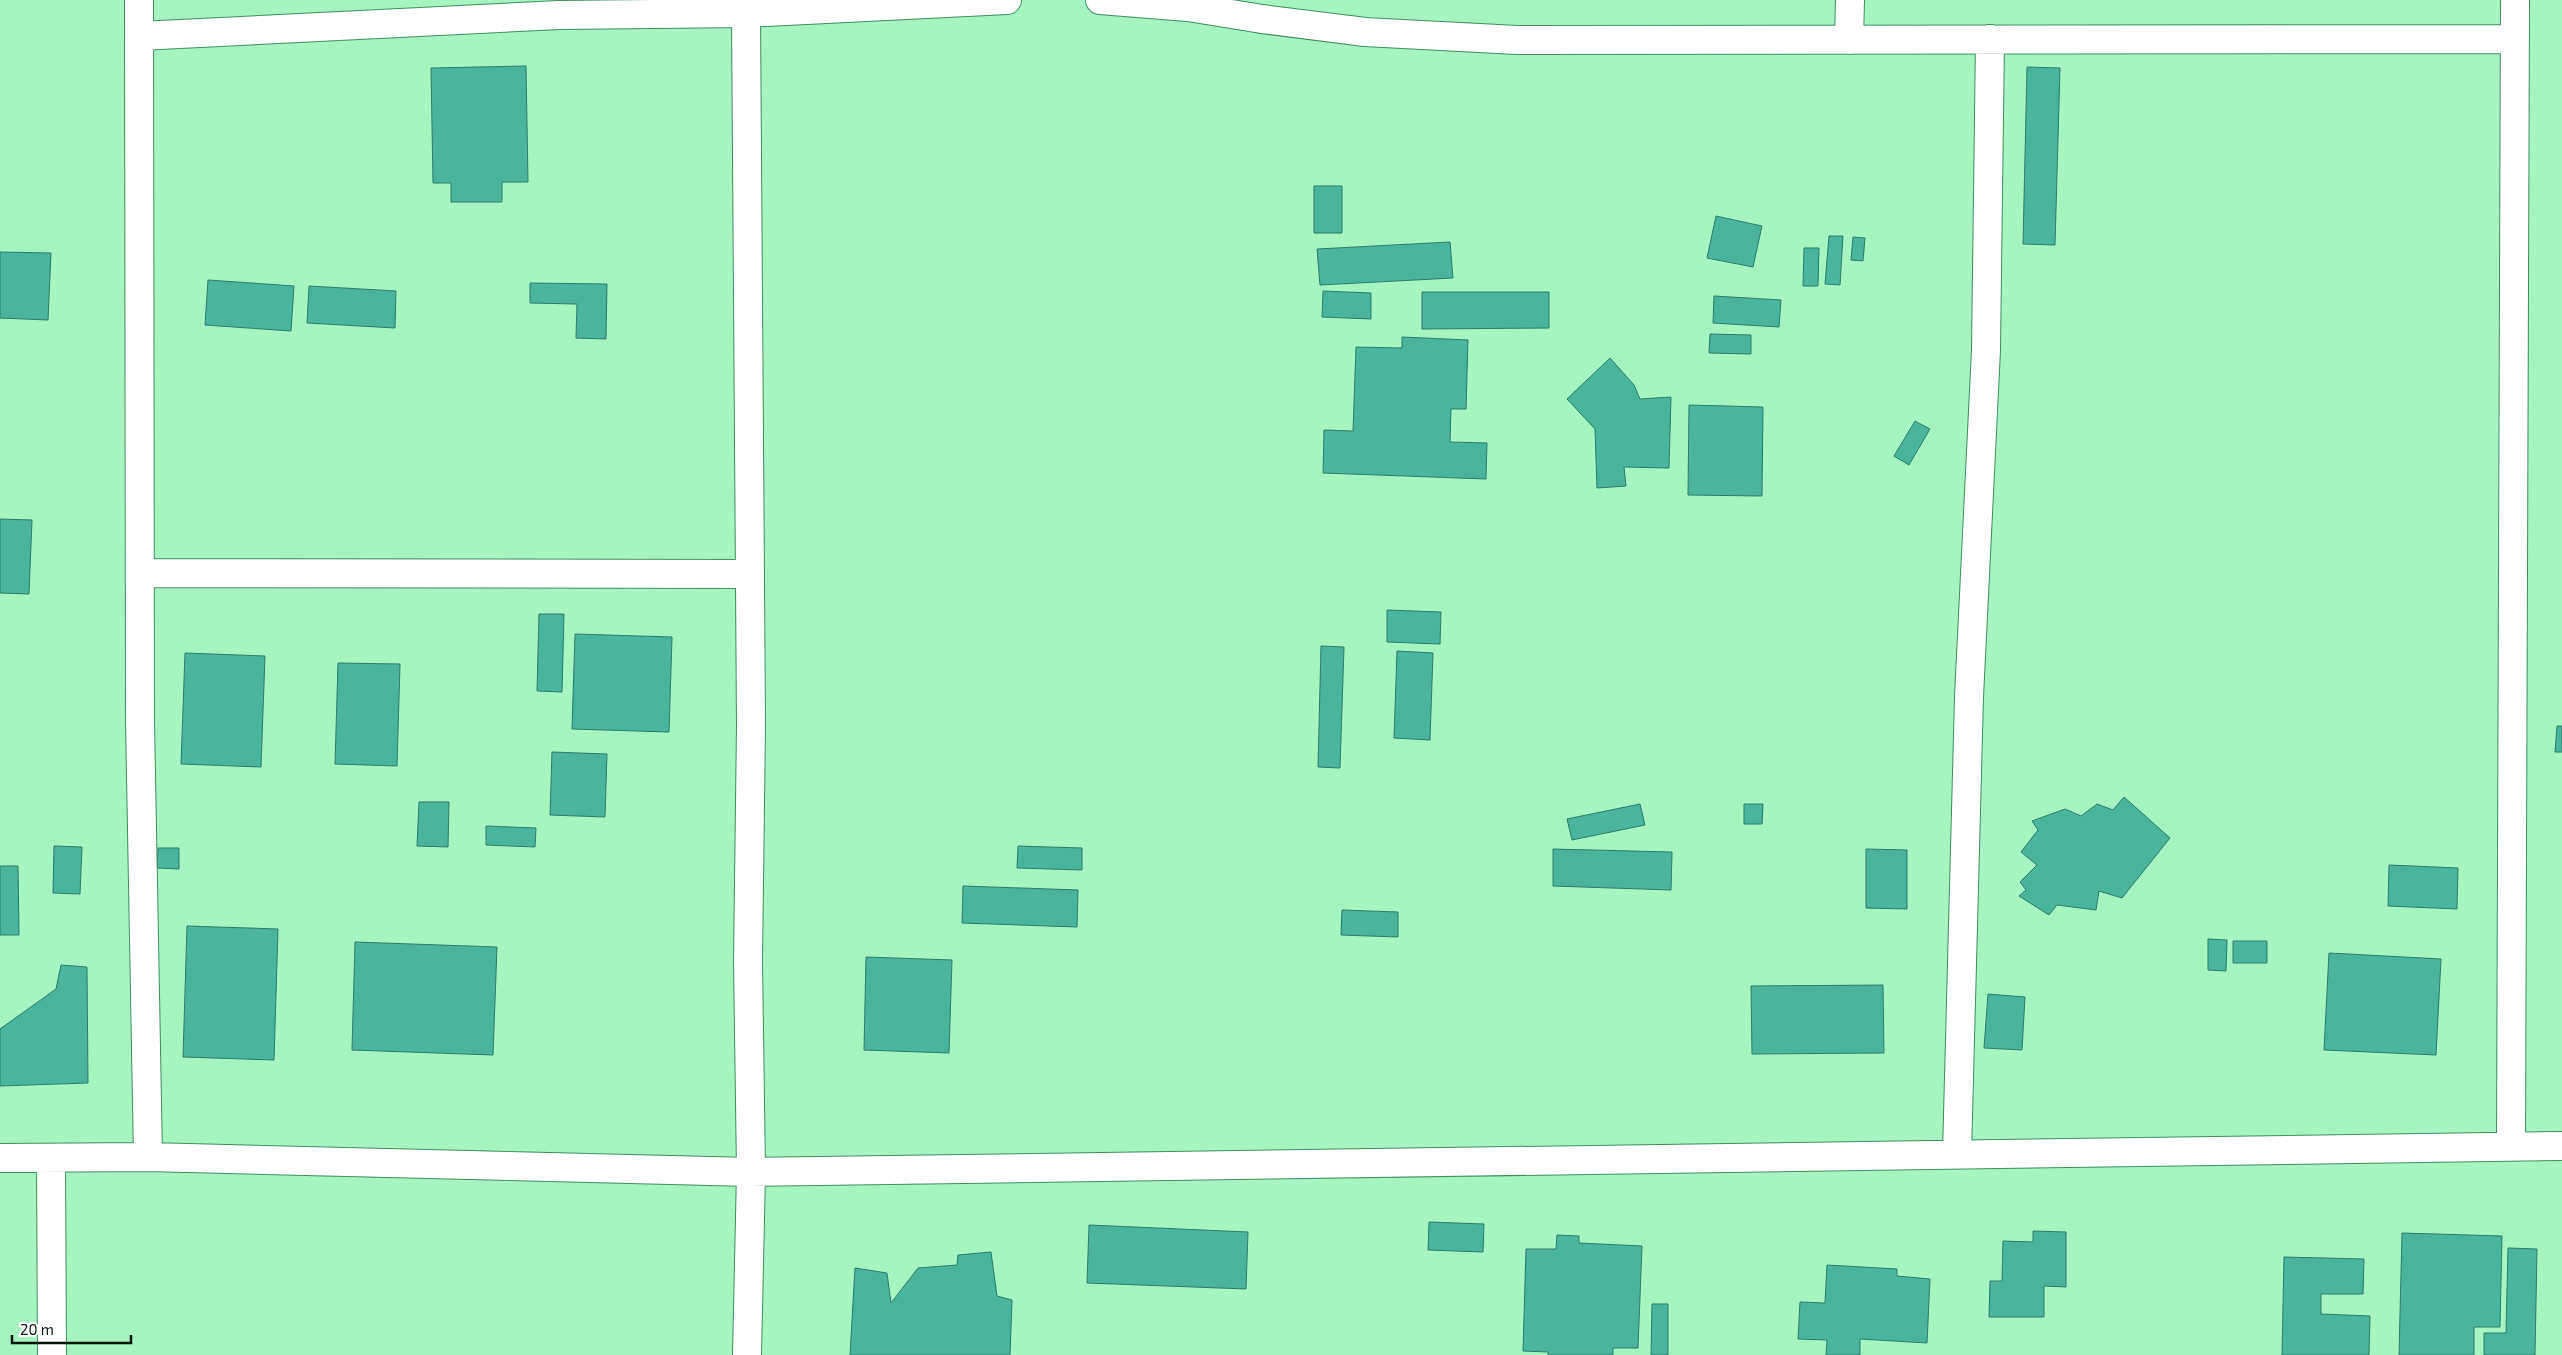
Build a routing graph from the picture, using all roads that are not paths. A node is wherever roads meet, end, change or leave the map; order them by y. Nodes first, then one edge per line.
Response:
1 (139, 0) edge
2 (1007, 0) edge
3 (1100, 0) edge
4 (1850, 0) edge
5 (2516, 0) edge
6 (1188, 4) edge
7 (655, 7) edge
8 (746, 13) junction
9 (139, 36) junction
10 (1990, 39) junction
11 (2515, 39) junction
12 (1849, 40) junction
13 (140, 572) junction
14 (750, 574) junction
15 (2511, 1145) junction
16 (2562, 1146) edge
17 (1956, 1154) junction
18 (148, 1157) junction
19 (0, 1158) edge
20 (51, 1159) junction
21 (751, 1172) junction
22 (52, 1355) edge
23 (746, 1355) edge

1 - 9 street
2 - 8 street
3 - 6 street
4 - 12 street
5 - 11 street
6 - 12 street
7 - 8 street
7 - 9 street
8 - 14 street
9 - 13 street
10 - 11 street
10 - 12 street
10 - 17 street
11 - 15 street
13 - 14 street
13 - 18 street
14 - 21 street
15 - 16 street
15 - 17 street
17 - 21 street
18 - 20 street
18 - 21 street
19 - 20 street
20 - 22 street
21 - 23 street

